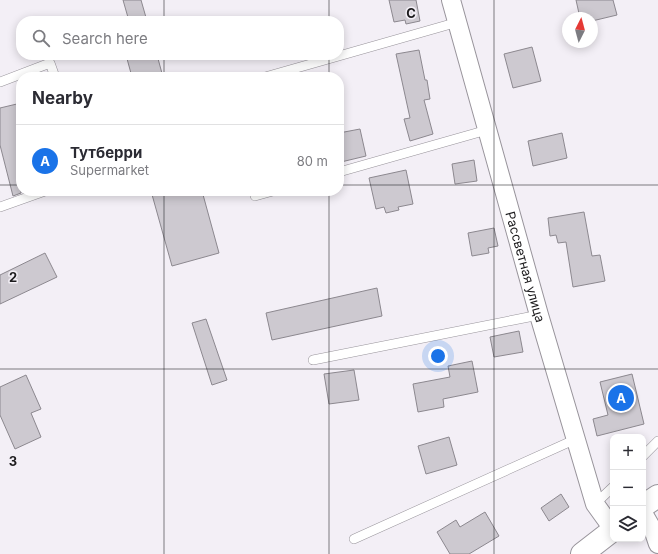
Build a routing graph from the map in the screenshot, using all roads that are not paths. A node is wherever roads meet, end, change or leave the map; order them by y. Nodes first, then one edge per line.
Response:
1 (451, 0) edge
2 (458, 22) junction
3 (344, 54) edge
4 (325, 60) edge
5 (26, 72) edge
6 (53, 72) edge
7 (283, 72) edge
8 (16, 76) edge
9 (0, 82) edge
10 (488, 130) junction
11 (344, 171) edge
12 (31, 196) edge
13 (0, 207) edge
14 (539, 315) junction
15 (313, 360) dead end
16 (576, 439) junction
17 (658, 441) edge
18 (646, 453) edge
19 (610, 489) edge
20 (658, 496) edge
21 (596, 504) junction
22 (646, 504) edge
23 (646, 518) edge
24 (610, 525) edge
25 (610, 531) edge
26 (354, 539) dead end
27 (658, 544) edge
28 (582, 554) edge

1 - 2 street, Рассветная улица
2 - 3 lane
2 - 10 street, Рассветная улица
4 - 7 lane
5 - 6 lane
8 - 9 lane
10 - 11 lane
10 - 14 street, Рассветная улица
12 - 13 lane
14 - 15 lane
14 - 16 street, Рассветная улица
16 - 21 street, Рассветная улица
16 - 26 lane
17 - 18 lane
19 - 21 lane
20 - 22 street
21 - 24 street, Рассветная улица
23 - 27 street
25 - 28 street

